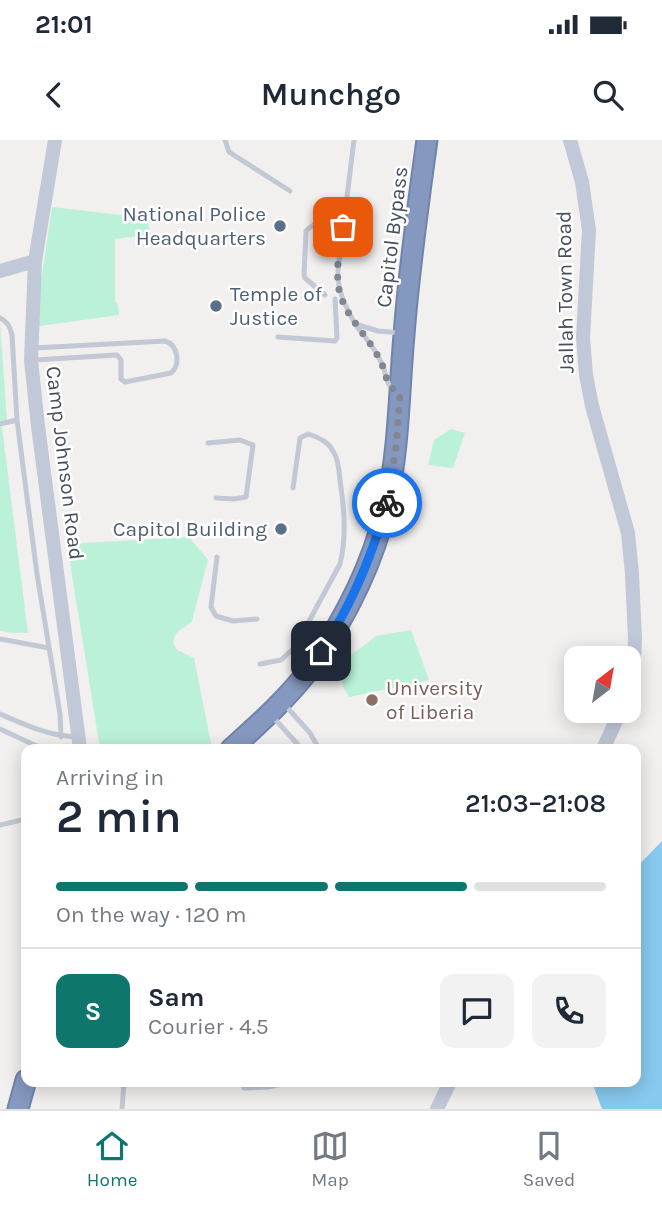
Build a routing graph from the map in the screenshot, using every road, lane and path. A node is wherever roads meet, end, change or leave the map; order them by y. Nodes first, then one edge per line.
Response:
1 (55, 140) edge
2 (225, 140) edge
3 (354, 140) edge
4 (427, 140) edge
5 (570, 140) edge
6 (290, 191) dead end
7 (346, 205) junction
8 (34, 261) junction
9 (0, 271) edge
10 (326, 295) dead end
11 (335, 299) dead end
12 (0, 318) edge
13 (355, 324) junction
14 (404, 333) junction
15 (278, 337) dead end
16 (31, 354) junction
17 (400, 395) junction
18 (17, 420) junction
19 (0, 424) edge
20 (208, 443) dead end
21 (293, 488) dead end
22 (216, 498) dead end
23 (32, 532) junction
24 (52, 532) junction
25 (217, 557) dead end
26 (257, 619) dead end
27 (0, 639) edge
28 (634, 646) edge
29 (49, 648) junction
30 (260, 663) dead end
31 (276, 707) junction
32 (0, 714) edge
33 (615, 723) edge
34 (0, 729) edge
35 (61, 737) junction
36 (79, 743) edge
37 (32, 744) edge
38 (236, 744) edge
39 (299, 744) edge
40 (316, 744) edge
41 (605, 744) edge
42 (21, 820) edge
43 (0, 825) edge
44 (24, 1087) edge
45 (123, 1087) edge
46 (268, 1087) edge
47 (447, 1087) edge
48 (244, 1088) dead end
49 (19, 1109) edge
50 (121, 1109) edge
51 (436, 1109) edge

1 - 8 street, Camp Johnson Road
2 - 6 lane
3 - 7 lane
4 - 14 highway, Capitol Bypass
5 - 28 street, Jallah Town Road
7 - 10 lane
7 - 13 lane
8 - 9 street
8 - 16 street, Camp Johnson Road
11 - 15 lane
12 - 18 lane
13 - 14 lane
13 - 17 lane
14 - 17 highway, Capitol Bypass
16 - 16 lane
16 - 24 street, Camp Johnson Road
17 - 31 highway, Capitol Bypass
18 - 19 lane
18 - 23 lane
20 - 22 lane
21 - 30 lane
23 - 24 lane
23 - 29 lane
24 - 36 street, Camp Johnson Road
25 - 26 lane
27 - 29 lane
29 - 35 lane
31 - 38 highway, Capitol Bypass
31 - 39 lane
31 - 40 lane
32 - 35 lane
33 - 41 street
34 - 37 lane
35 - 36 lane
42 - 43 lane
44 - 49 highway
45 - 50 lane
46 - 48 lane
47 - 51 street

